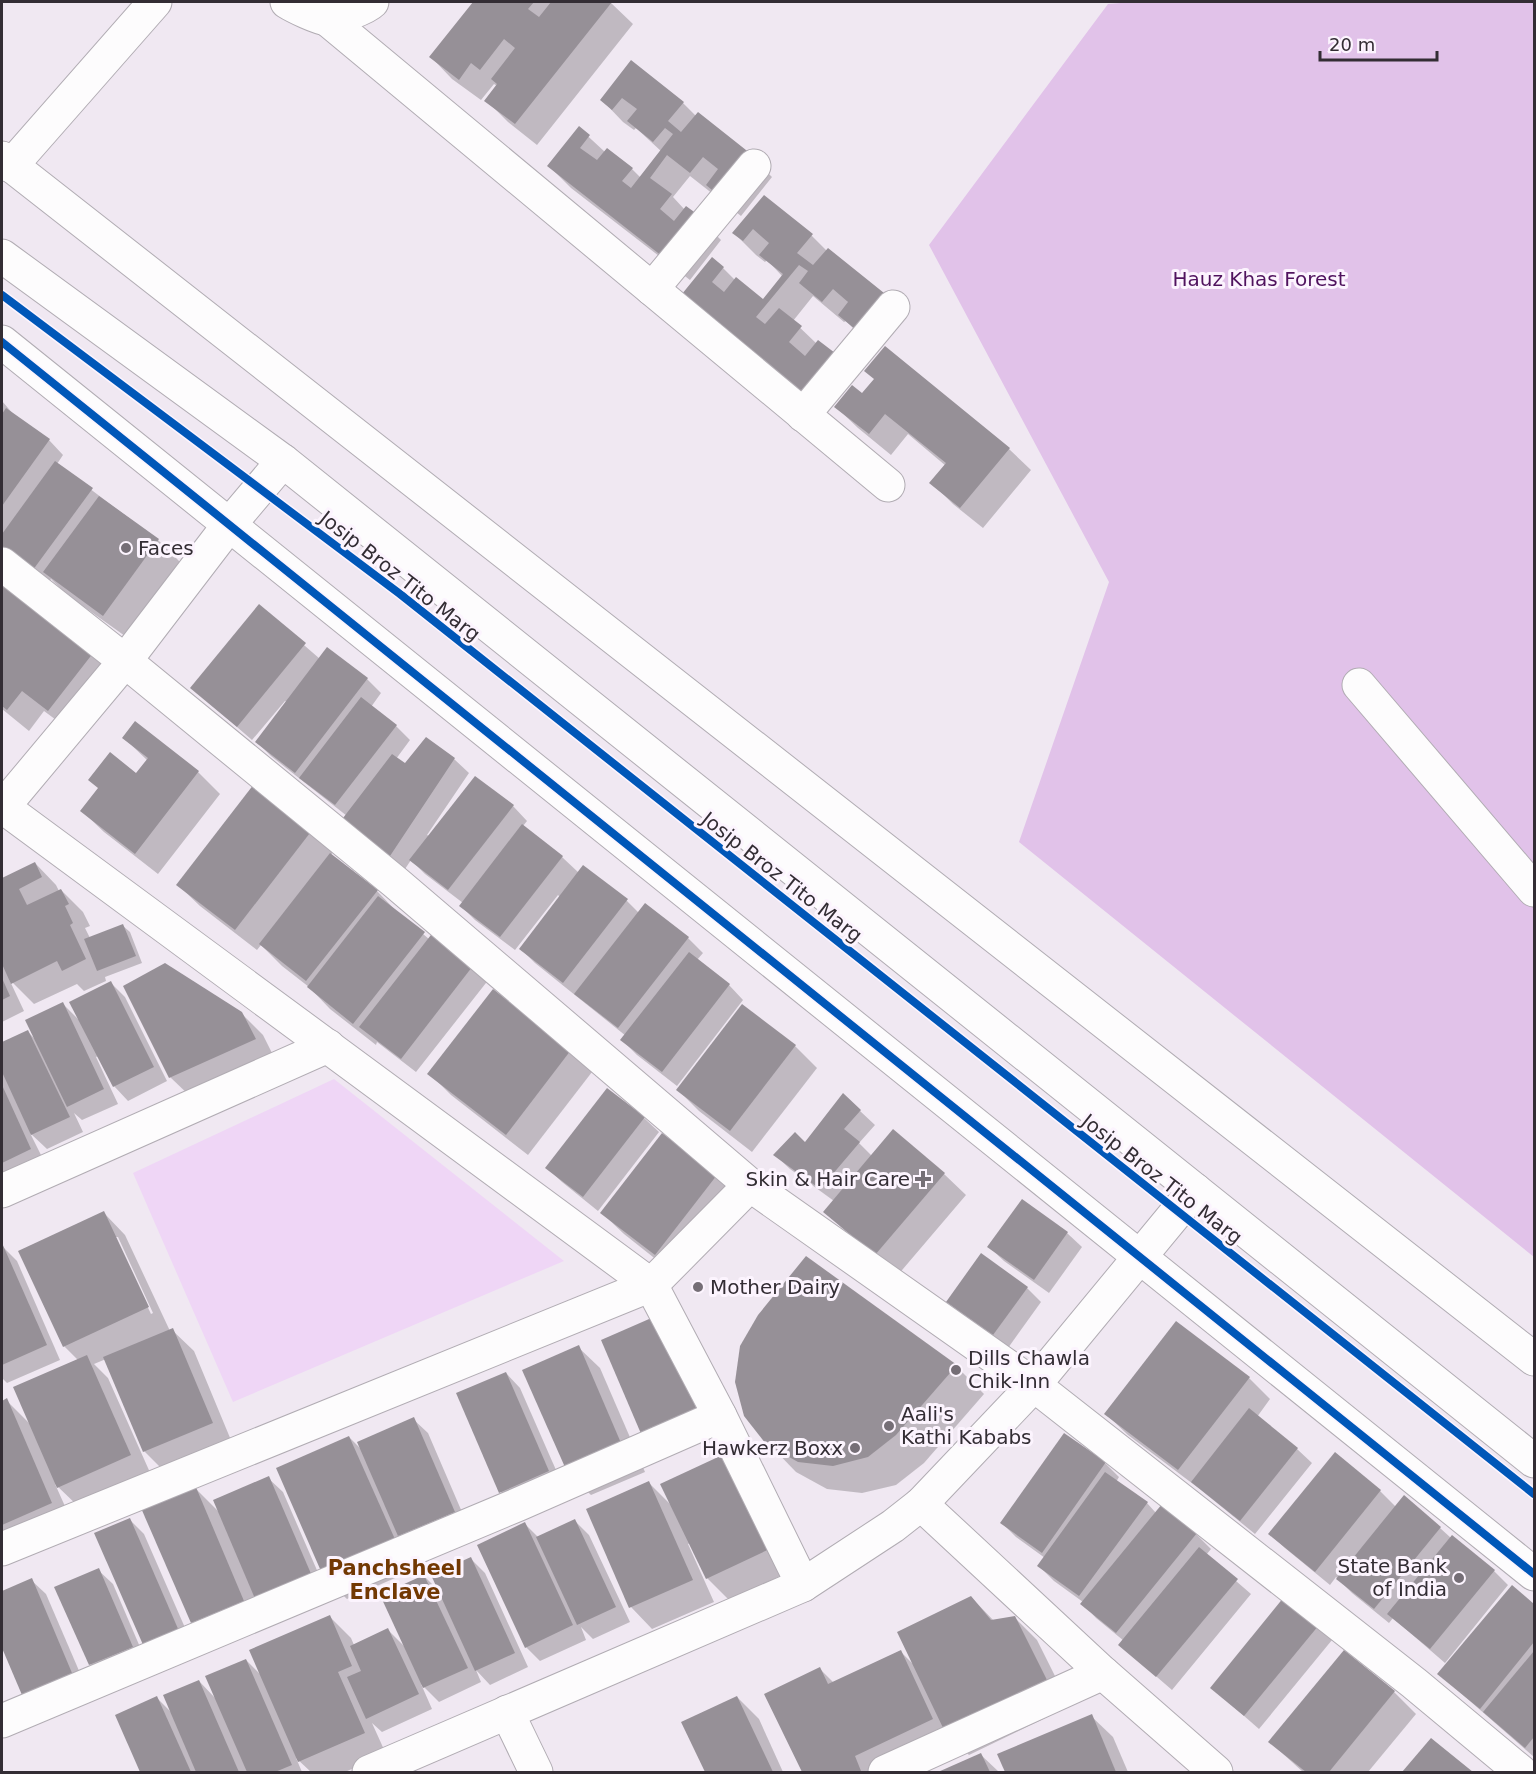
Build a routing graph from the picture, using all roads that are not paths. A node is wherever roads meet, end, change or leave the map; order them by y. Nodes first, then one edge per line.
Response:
1 (155, 2) edge
2 (287, 2) edge
3 (372, 2) edge
4 (327, 19) junction
5 (6, 162) edge
6 (754, 166) dead end
7 (2, 255) edge
8 (652, 289) junction
9 (893, 307) dead end
10 (2, 342) edge
11 (803, 415) junction
12 (283, 461) junction
13 (888, 485) dead end
14 (229, 525) junction
15 (2, 564) edge
16 (125, 661) junction
17 (1359, 685) dead end
18 (2, 807) edge
19 (1534, 890) edge
20 (328, 1046) junction
21 (750, 1185) junction
22 (1195, 1190) junction
23 (2, 1191) edge
24 (1140, 1256) junction
25 (651, 1285) junction
26 (1534, 1359) edge
27 (1034, 1385) junction
28 (720, 1416) junction
29 (1534, 1461) edge
30 (921, 1504) junction
31 (2, 1549) edge
32 (1534, 1574) edge
33 (802, 1585) junction
34 (1103, 1673) junction
35 (507, 1712) junction
36 (2, 1720) edge
37 (369, 1773) edge
38 (536, 1773) edge
39 (885, 1773) edge
40 (1216, 1773) edge
41 (1521, 1773) edge

1 - 5 street
2 - 4 street
3 - 4 street
4 - 8 street
5 - 26 street
6 - 8 street
7 - 12 street, Josip Broz Tito Marg
8 - 11 street
9 - 11 street
10 - 14 street
11 - 13 street
12 - 14 street
12 - 22 street, Josip Broz Tito Marg
14 - 16 street
14 - 24 street
15 - 16 street
16 - 18 street
16 - 21 street
17 - 19 street
18 - 20 street
20 - 23 street
20 - 25 street
21 - 25 street
21 - 27 street
22 - 24 street
22 - 29 street, Josip Broz Tito Marg
24 - 27 street
24 - 32 street
25 - 28 street
25 - 31 street
27 - 30 street
27 - 41 street
28 - 33 street
28 - 36 street
30 - 33 street
30 - 34 street
33 - 35 street
34 - 39 street
34 - 40 street
35 - 37 street
35 - 38 street

